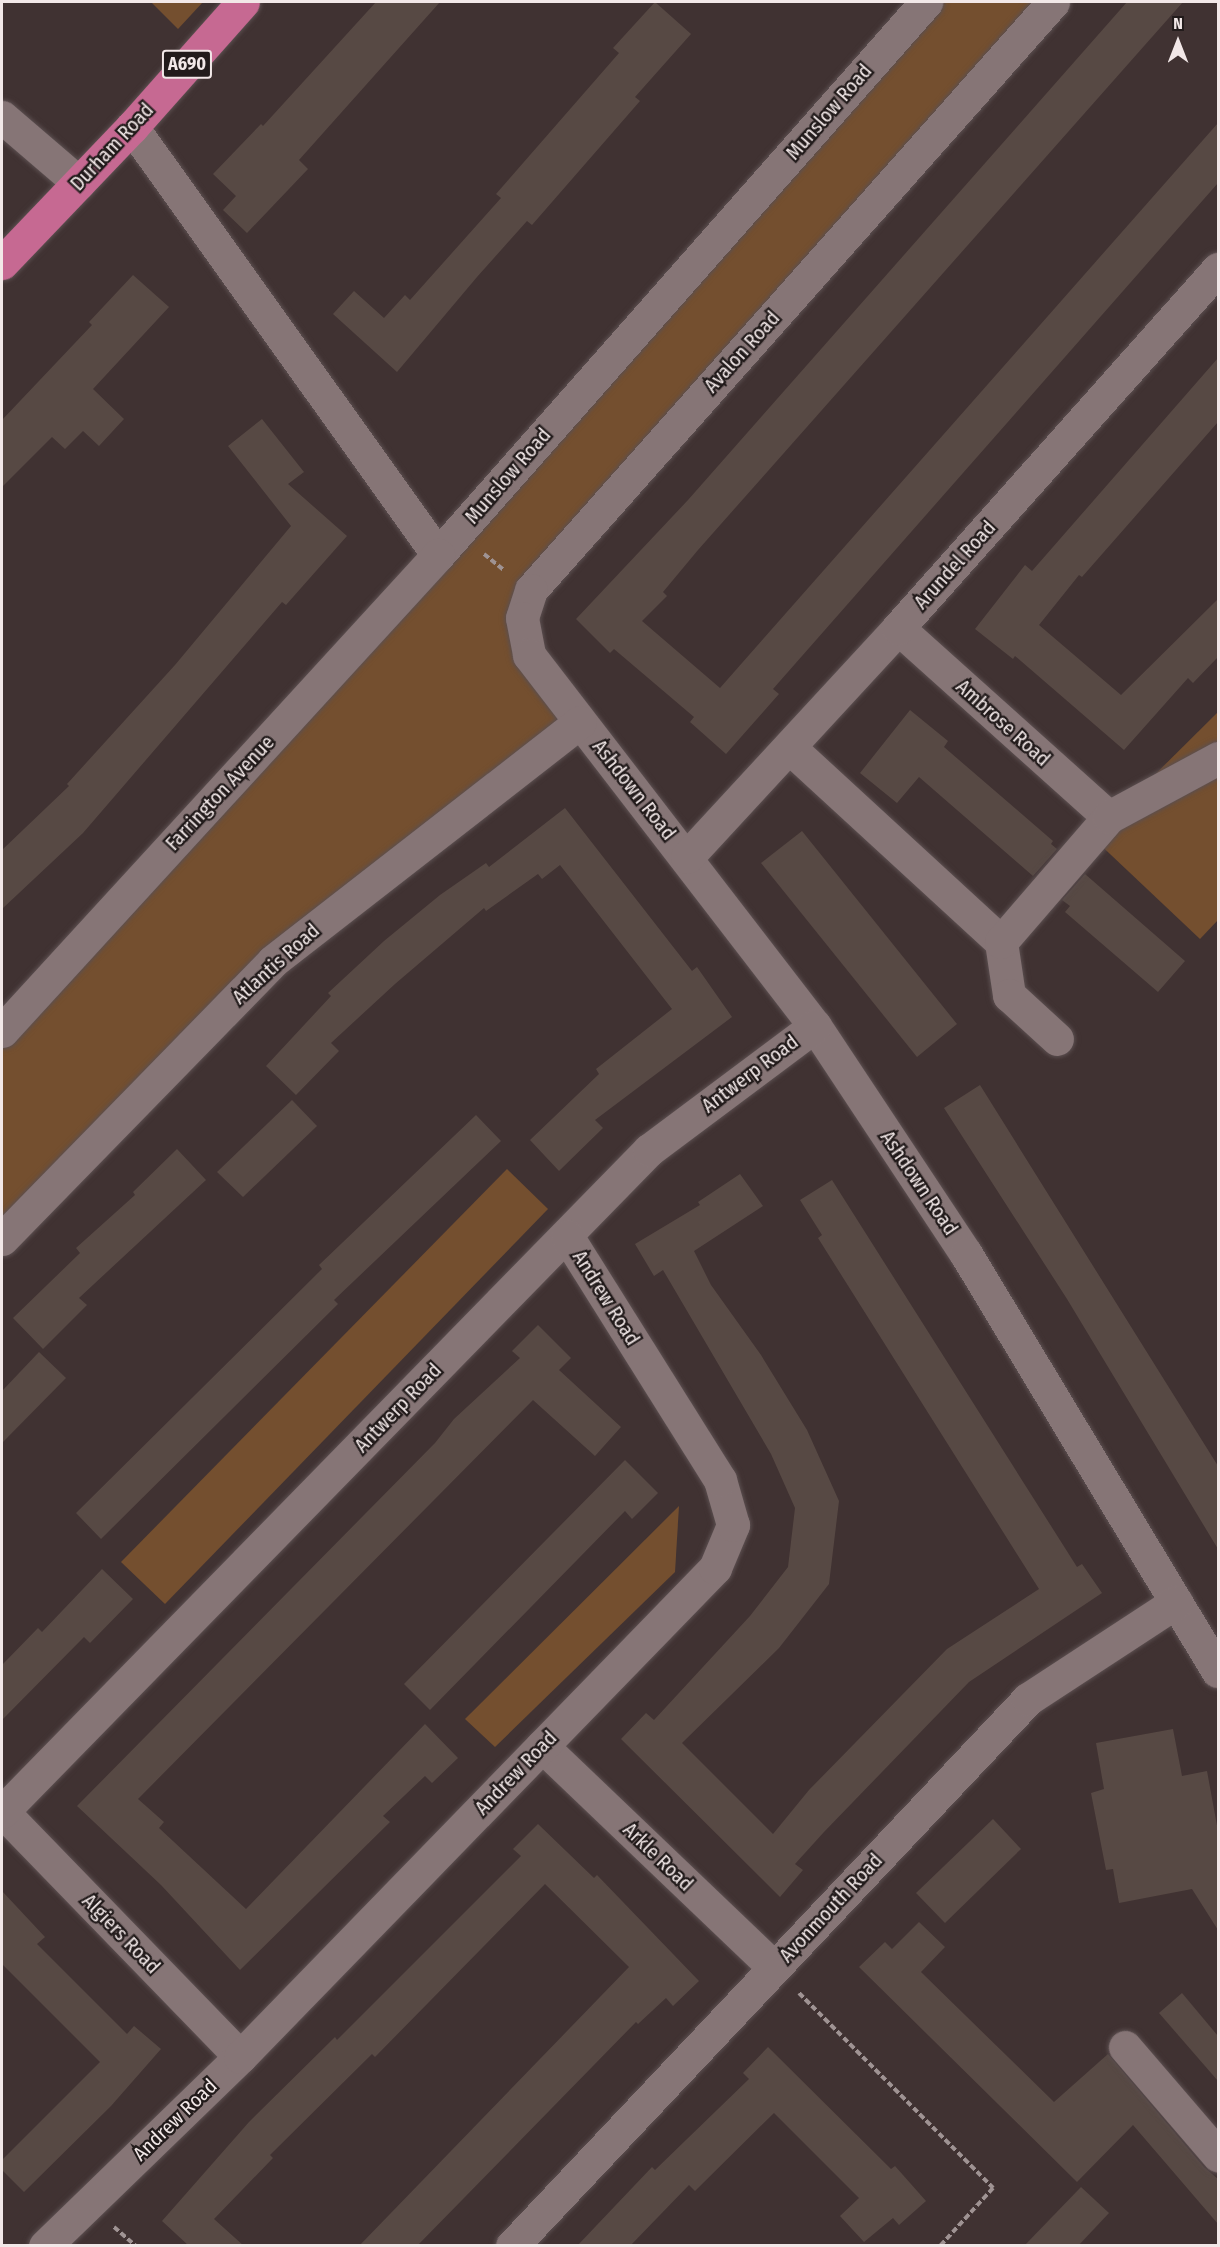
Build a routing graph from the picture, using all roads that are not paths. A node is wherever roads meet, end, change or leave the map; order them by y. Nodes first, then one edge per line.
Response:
1 (243, 2) edge
2 (926, 2) edge
3 (1053, 2) edge
4 (2, 117) edge
5 (132, 127) junction
6 (78, 183) junction
7 (2, 263) edge
8 (1218, 268) edge
9 (448, 545) junction
10 (898, 628) junction
11 (580, 722) junction
12 (789, 747) junction
13 (1218, 758) edge
14 (1109, 817) junction
15 (687, 857) junction
16 (1002, 942) junction
17 (815, 1026) junction
18 (2, 1031) edge
19 (1057, 1039) dead end
20 (567, 1236) junction
21 (2, 1239) edge
22 (1176, 1602) junction
23 (1218, 1671) edge
24 (542, 1746) junction
25 (2, 1811) edge
26 (774, 1968) junction
27 (1125, 2047) dead end
28 (240, 2057) junction
29 (1218, 2155) edge
30 (45, 2246) edge
31 (512, 2246) edge

1 - 5 highway, Durham Road / A690
2 - 9 street, Munslow Road
3 - 11 street, Avalon Road
4 - 6 street
5 - 6 highway, Durham Road / A690
5 - 9 street
6 - 7 highway, Durham Road / A690
8 - 10 street, Arundel Road
9 - 18 street, Farrington Avenue
10 - 12 street, Arundel Road
10 - 14 street, Ambrose Road
11 - 15 street, Ashdown Road
11 - 21 street, Atlantis Road
12 - 15 street, Arundel Road
12 - 16 street
13 - 14 street
14 - 16 street
15 - 17 street, Ashdown Road
16 - 19 street
17 - 20 street, Antwerp Road
17 - 22 street, Ashdown Road
20 - 24 street, Andrew Road
20 - 25 street, Antwerp Road
22 - 23 street, Ashdown Road
22 - 26 street, Avonmouth Road
24 - 26 street, Arkle Road
24 - 28 street, Andrew Road
25 - 28 street, Algiers Road
26 - 31 street, Avonmouth Road
27 - 29 street
28 - 30 street, Andrew Road

